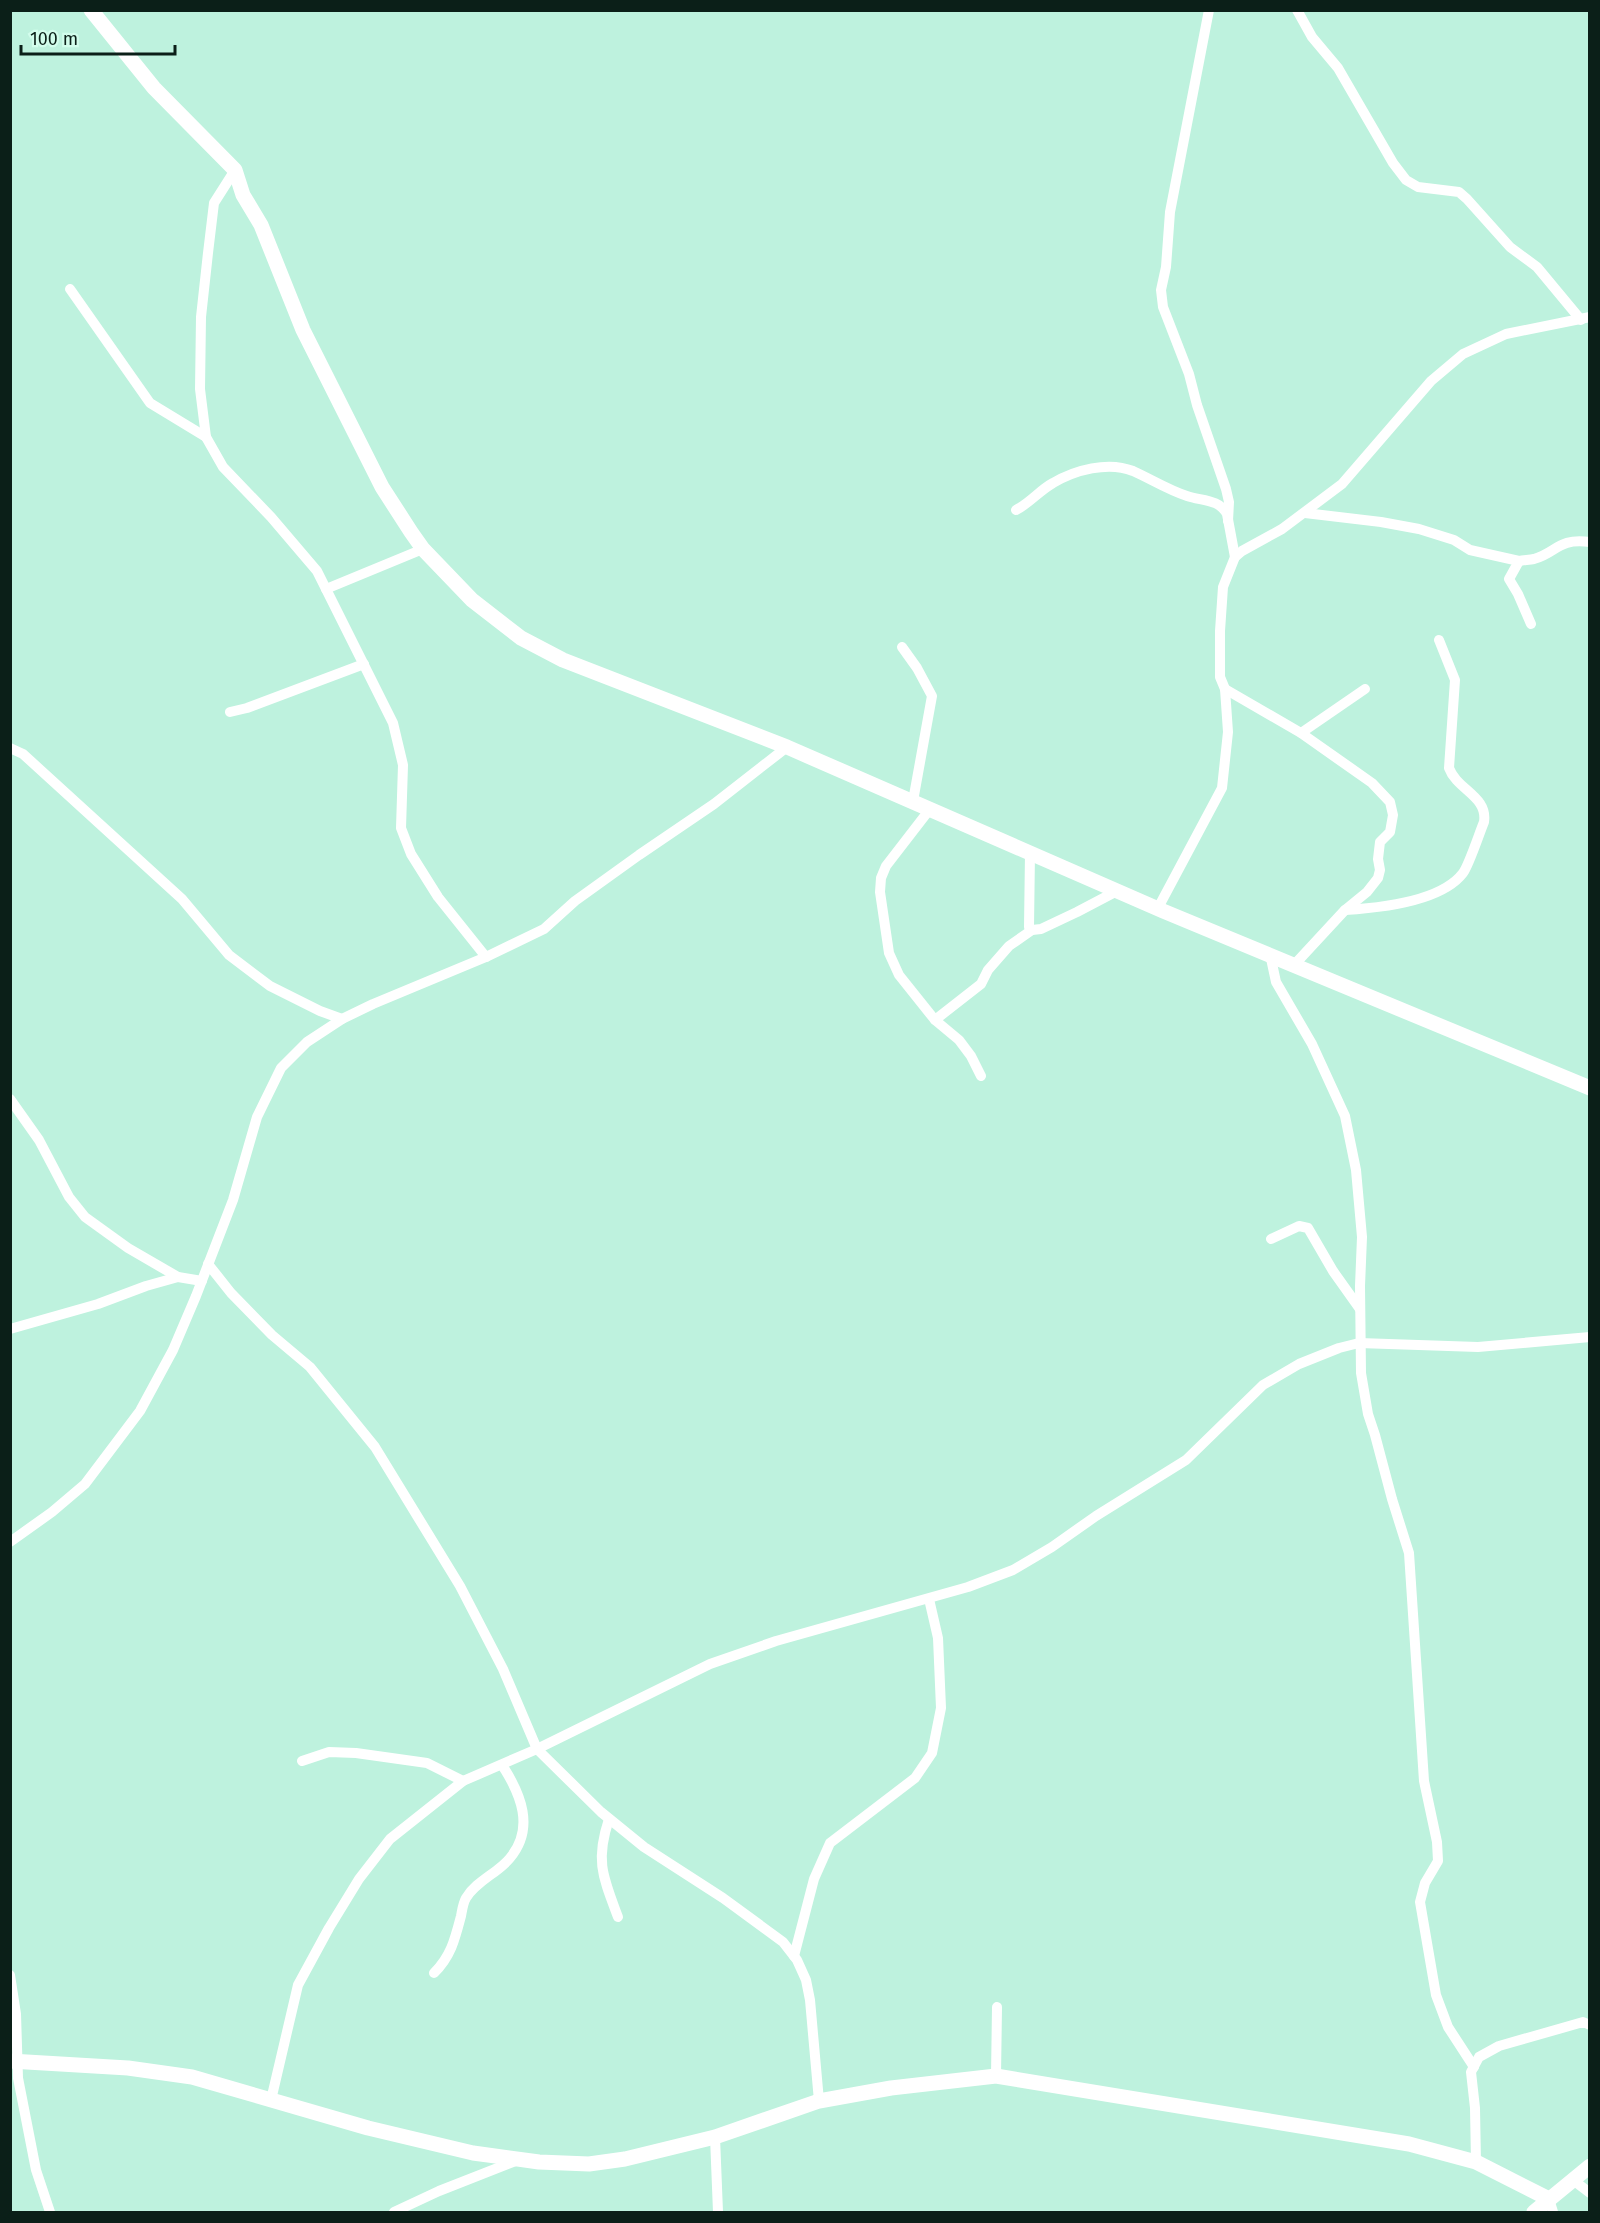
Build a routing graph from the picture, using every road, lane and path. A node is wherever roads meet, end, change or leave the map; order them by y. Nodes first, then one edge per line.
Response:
1 (91, 10) edge
2 (1209, 10) edge
3 (1297, 10) edge
4 (235, 170) junction
5 (70, 289) dead end
6 (1585, 319) edge
7 (207, 437) junction
8 (1017, 510) dead end
9 (1305, 513) junction
10 (1228, 521) junction
11 (1590, 542) edge
12 (423, 549) junction
13 (1235, 557) junction
14 (1519, 561) junction
15 (326, 589) junction
16 (1531, 624) dead end
17 (1439, 640) dead end
18 (902, 647) dead end
19 (364, 664) junction
20 (1225, 689) junction
21 (1365, 690) dead end
22 (230, 712) dead end
23 (1301, 733) junction
24 (787, 747) junction
25 (10, 748) edge
26 (913, 801) junction
27 (930, 808) junction
28 (1030, 853) junction
29 (1117, 891) junction
30 (1158, 908) junction
31 (1345, 910) junction
32 (1032, 930) junction
33 (1270, 954) junction
34 (486, 957) junction
35 (1295, 964) junction
36 (342, 1019) junction
37 (935, 1020) junction
38 (981, 1076) dead end
39 (1590, 1088) edge
40 (10, 1099) edge
41 (1271, 1239) dead end
42 (208, 1264) junction
43 (178, 1277) junction
44 (202, 1281) junction
45 (1360, 1309) junction
46 (10, 1329) edge
47 (1590, 1337) edge
48 (1362, 1343) junction
49 (10, 1542) edge
50 (929, 1599) junction
51 (537, 1749) junction
52 (302, 1761) dead end
53 (502, 1765) junction
54 (463, 1781) junction
55 (609, 1819) junction
56 (618, 1917) dead end
57 (794, 1956) junction
58 (434, 1973) dead end
59 (10, 1975) edge
60 (998, 2007) dead end
61 (1590, 2025) edge
62 (14, 2061) edge
63 (1474, 2067) junction
64 (996, 2076) junction
65 (271, 2100) junction
66 (819, 2101) junction
67 (715, 2137) junction
68 (520, 2159) junction
69 (1476, 2162) junction
70 (1590, 2166) edge
71 (1573, 2180) junction
72 (1590, 2193) edge
73 (1551, 2206) edge
74 (50, 2212) edge
75 (394, 2212) edge
76 (718, 2212) edge
77 (1534, 2212) edge

1 - 4 street
2 - 10 street
3 - 6 street
4 - 7 street
4 - 12 street
5 - 7 street
6 - 9 street
7 - 15 street
8 - 10 street
9 - 13 street
9 - 14 street
10 - 13 street
11 - 14 street
12 - 15 street
12 - 24 street
13 - 20 street
14 - 16 street
15 - 19 street
17 - 31 street
18 - 26 street
19 - 22 street
19 - 34 street
20 - 23 street
20 - 30 street
21 - 23 street
23 - 31 street
24 - 26 street
24 - 34 street
25 - 36 street
26 - 27 street
27 - 28 street
27 - 37 street
28 - 29 street
28 - 32 street
29 - 30 street
29 - 32 street
30 - 33 street
31 - 35 street
32 - 37 street
33 - 35 street
33 - 45 street
34 - 36 street
35 - 39 street
36 - 42 street
37 - 38 street
40 - 43 street
41 - 45 street
42 - 44 street
42 - 51 street
43 - 44 street
43 - 46 street
44 - 49 street
45 - 48 street
47 - 48 street
48 - 50 street
48 - 63 street
50 - 51 street
50 - 57 street
51 - 53 street
51 - 55 street
52 - 54 street
53 - 54 street
53 - 58 street
54 - 65 street
55 - 56 street
55 - 57 street
57 - 66 street
59 - 62 street
60 - 64 street
61 - 63 street
62 - 65 street
62 - 74 street
63 - 69 street
64 - 66 street
64 - 69 street
65 - 68 street
66 - 67 street
67 - 68 street
67 - 76 street
68 - 75 street
69 - 73 street
70 - 71 street
71 - 72 street
71 - 73 street
73 - 77 street

